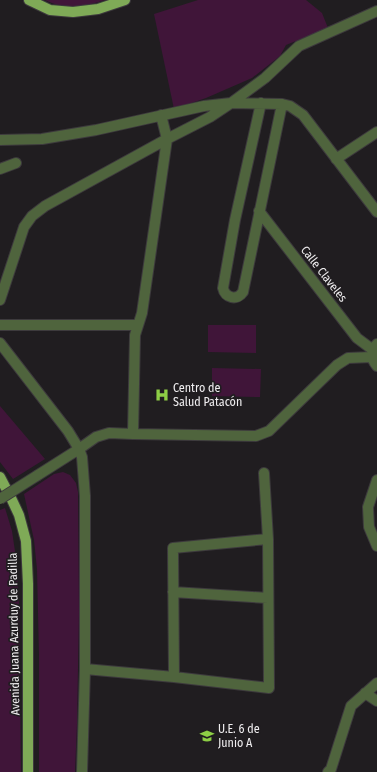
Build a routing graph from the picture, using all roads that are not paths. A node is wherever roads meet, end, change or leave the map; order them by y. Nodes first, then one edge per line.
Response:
1 (29, 0) edge
2 (125, 0) edge
3 (377, 11) edge
4 (231, 103) junction
5 (261, 103) junction
6 (282, 104) junction
7 (161, 115) junction
8 (377, 132) edge
9 (167, 139) junction
10 (0, 140) edge
11 (336, 159) junction
12 (16, 163) dead end
13 (0, 169) edge
14 (259, 211) junction
15 (377, 212) edge
16 (0, 300) edge
17 (0, 325) edge
18 (138, 325) junction
19 (0, 343) edge
20 (375, 354) edge
21 (133, 434) junction
22 (80, 449) junction
23 (264, 473) dead end
24 (0, 477) edge
25 (377, 480) edge
26 (0, 499) edge
27 (373, 526) edge
28 (268, 539) junction
29 (377, 546) edge
30 (173, 592) junction
31 (268, 598) junction
32 (85, 669) junction
33 (174, 677) junction
34 (377, 683) edge
35 (365, 693) junction
36 (377, 701) edge
37 (28, 772) edge
38 (82, 772) edge
39 (328, 772) edge

1 - 2 main road
3 - 4 street
4 - 5 street
4 - 7 street
4 - 9 street
5 - 6 street
5 - 14 street
6 - 11 street
6 - 14 street
7 - 9 street
7 - 10 street
8 - 11 street
9 - 16 street
9 - 18 street
11 - 15 street
12 - 13 street
14 - 20 street, Calle Claveles
17 - 18 street
18 - 21 street
19 - 22 street
20 - 21 street
21 - 22 street
22 - 26 street, bridge
22 - 32 street
23 - 28 street
24 - 37 main road, Avenida Juana Azurduy de Padilla
25 - 27 street
27 - 29 street
28 - 30 street
28 - 31 street
30 - 31 street
30 - 33 street
31 - 33 street
32 - 33 street
32 - 38 street
34 - 35 street
35 - 36 street
35 - 39 street

